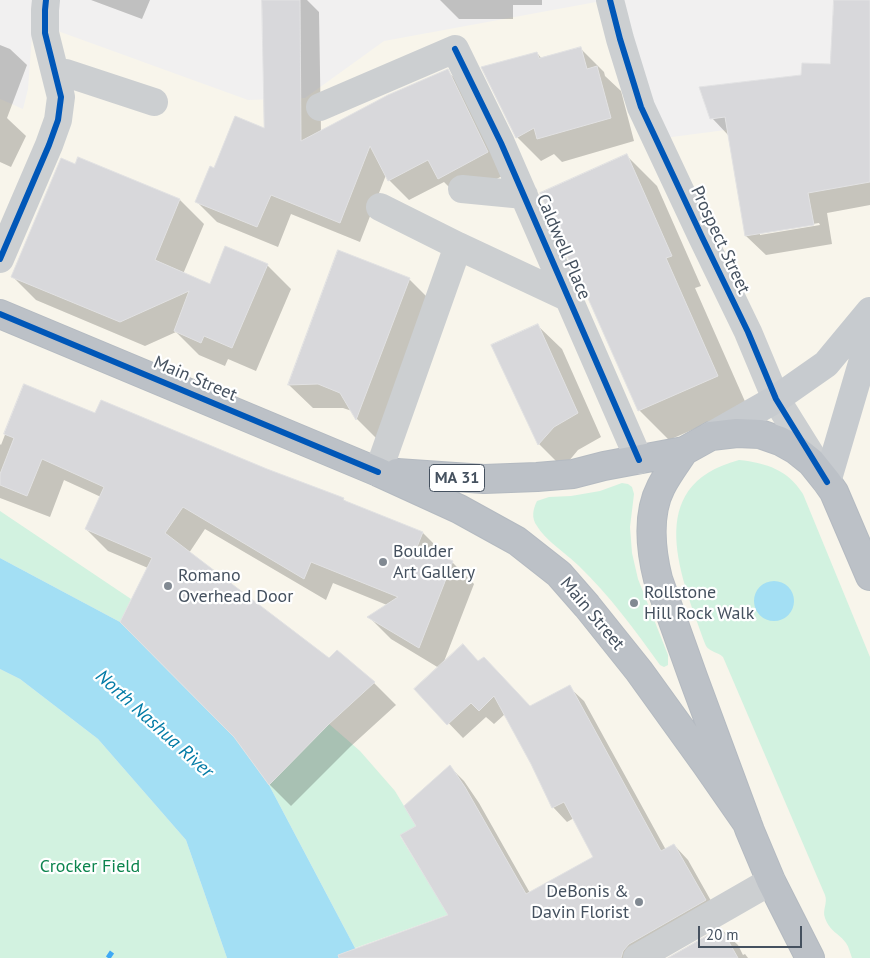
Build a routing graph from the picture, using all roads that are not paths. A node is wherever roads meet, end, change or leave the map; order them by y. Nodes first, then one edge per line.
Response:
1 (46, 0) edge
2 (610, 0) edge
3 (55, 73) junction
4 (154, 102) dead end
5 (320, 107) dead end
6 (462, 189) dead end
7 (524, 196) junction
8 (380, 207) dead end
9 (458, 246) junction
10 (0, 259) edge
11 (569, 298) junction
12 (870, 311) edge
13 (0, 314) edge
14 (870, 336) edge
15 (776, 399) junction
16 (711, 436) junction
17 (684, 451) junction
18 (639, 460) junction
19 (378, 472) junction
20 (827, 482) junction
21 (869, 572) edge
22 (747, 823) junction
23 (771, 881) junction
24 (637, 958) edge
25 (810, 958) edge

1 - 3 street
2 - 15 street, Prospect Street
3 - 4 street
3 - 10 street
5 - 7 street, Caldwell Place
6 - 7 street
7 - 11 street, Caldwell Place
8 - 9 street
9 - 11 street
9 - 19 street
11 - 18 street, Caldwell Place
12 - 15 main road, Main Street
13 - 19 highway, Main Street / MA 31
14 - 20 main road
15 - 16 main road, Main Street
15 - 20 street, Prospect Street
16 - 17 highway, Main Street
16 - 20 highway, Main Street
17 - 18 highway, Main Street / MA 31
17 - 22 highway, Main Street
18 - 19 highway, Main Street / MA 31
19 - 22 highway, Main Street
20 - 21 highway, Main Street
22 - 23 highway, Main Street
23 - 24 street
23 - 25 highway, Main Street

